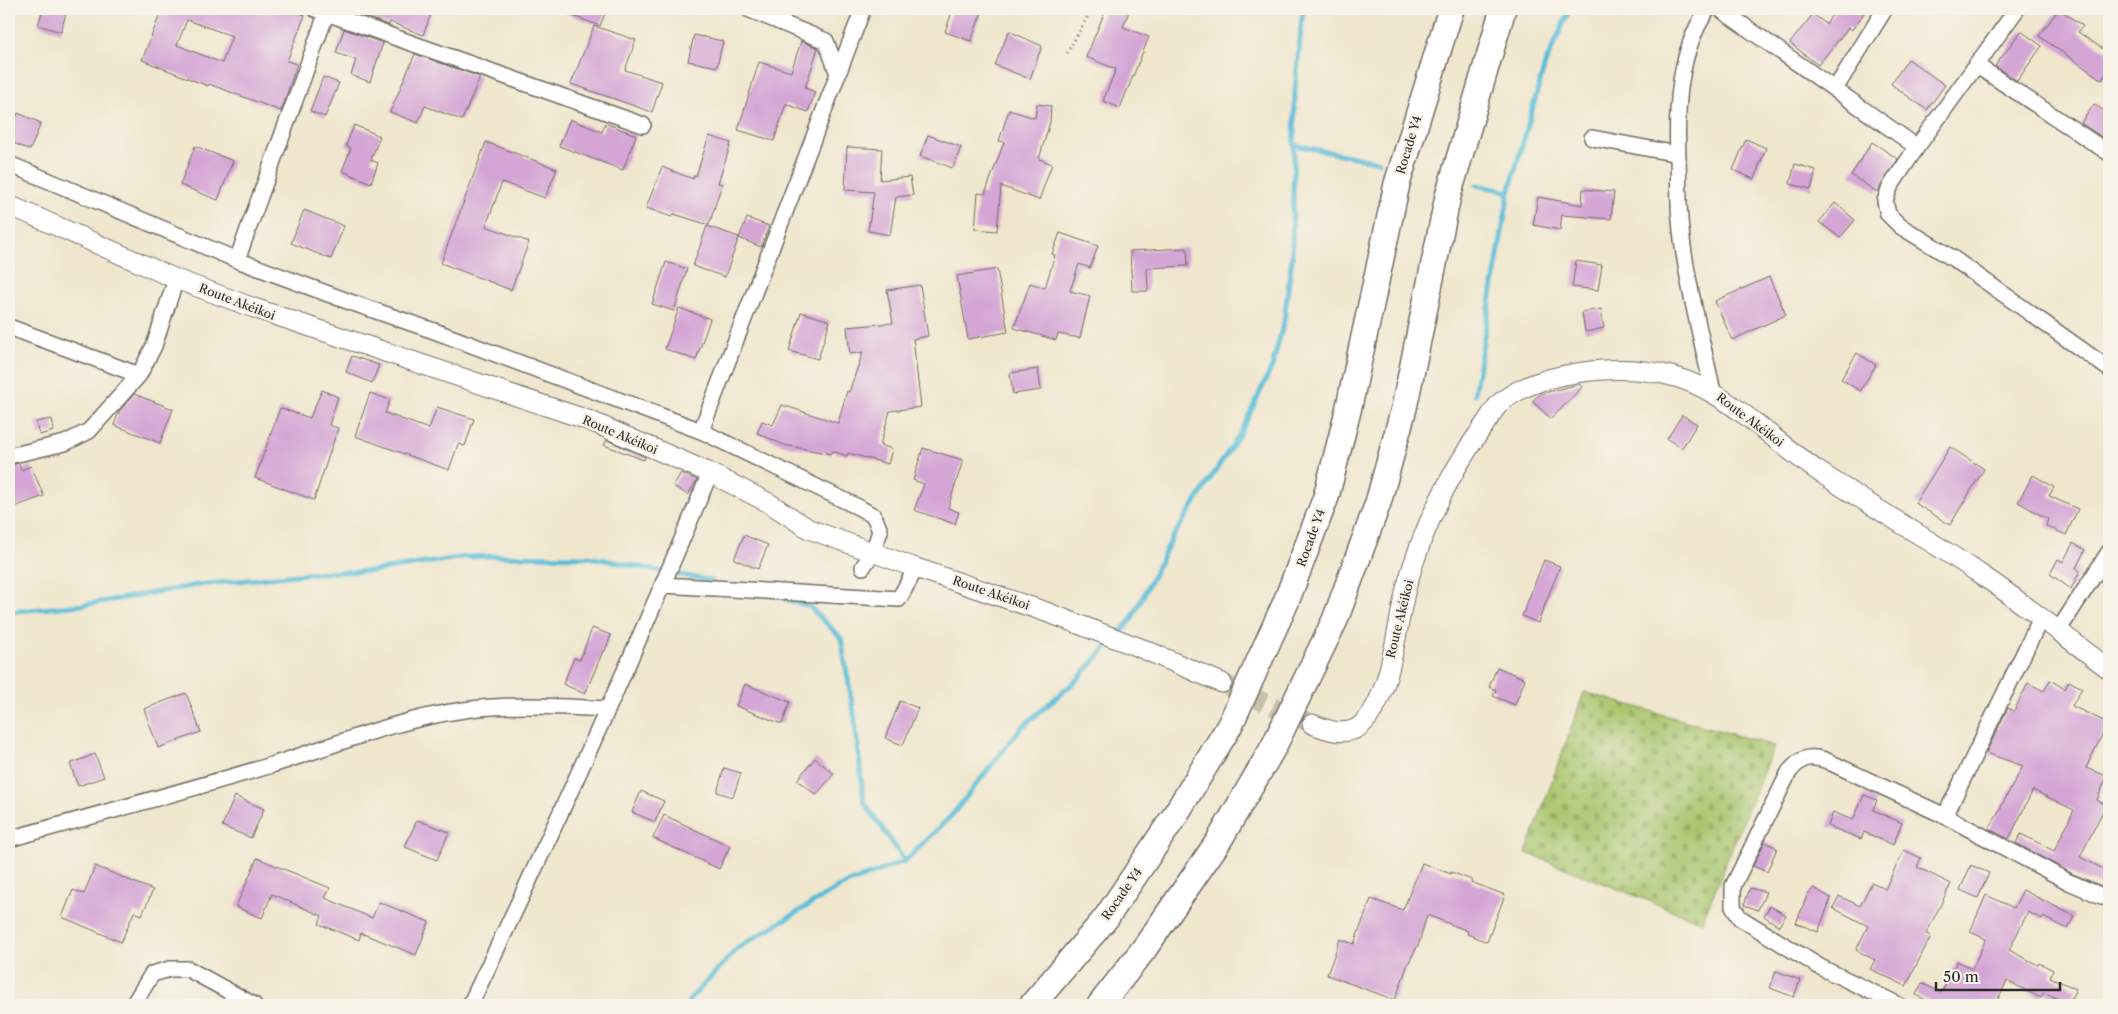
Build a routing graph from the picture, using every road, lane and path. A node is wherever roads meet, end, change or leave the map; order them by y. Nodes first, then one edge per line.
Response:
1 (748, 9) edge
2 (863, 9) edge
3 (1092, 9) edge
4 (1451, 9) edge
5 (1503, 9) edge
6 (1708, 9) edge
7 (1720, 9) edge
8 (1885, 9) edge
9 (2017, 9) edge
10 (323, 10) edge
11 (1067, 53) dead end
12 (1976, 65) junction
13 (838, 74) junction
14 (1835, 89) junction
15 (643, 124) dead end
16 (1592, 138) dead end
17 (1917, 147) junction
18 (2109, 152) edge
19 (1678, 154) junction
20 (9, 164) edge
21 (9, 205) edge
22 (237, 260) junction
23 (176, 278) junction
24 (9, 327) edge
25 (2109, 369) edge
26 (139, 375) junction
27 (1713, 392) junction
28 (701, 432) junction
29 (9, 456) edge
30 (710, 473) junction
31 (2109, 552) edge
32 (868, 560) junction
33 (916, 568) junction
34 (663, 585) junction
35 (2040, 618) junction
36 (2058, 631) junction
37 (2109, 669) edge
38 (1222, 683) tunnel mouth
39 (608, 709) junction
40 (1312, 724) tunnel mouth
41 (1945, 816) junction
42 (9, 838) edge
43 (2109, 899) edge
44 (133, 1005) edge
45 (254, 1005) edge
46 (470, 1005) edge
47 (1032, 1005) edge
48 (1100, 1005) edge
49 (1899, 1005) edge

1 - 13 street
2 - 13 street
3 - 11 path
4 - 47 highway, Rocade Y4
5 - 48 highway
6 - 19 street
7 - 14 street
8 - 14 street
9 - 12 street
10 - 15 street
10 - 22 street
12 - 17 street
12 - 18 street
13 - 28 street
14 - 17 street
16 - 19 street
17 - 25 street
19 - 27 street
20 - 22 street
21 - 23 street, Route Akéikoi
22 - 28 street
23 - 26 street
23 - 30 street, Route Akéikoi
24 - 26 street
26 - 29 street
27 - 35 street, Route Akéikoi
27 - 40 street, Route Akéikoi
28 - 32 street
30 - 32 street, Route Akéikoi
30 - 34 street
31 - 36 street
32 - 33 street, Route Akéikoi
33 - 34 street
33 - 38 street, Route Akéikoi
34 - 39 street
35 - 36 street, Route Akéikoi
35 - 41 street
36 - 37 street, Route Akéikoi
39 - 42 street
39 - 46 street
41 - 43 street
41 - 49 street
44 - 45 street

